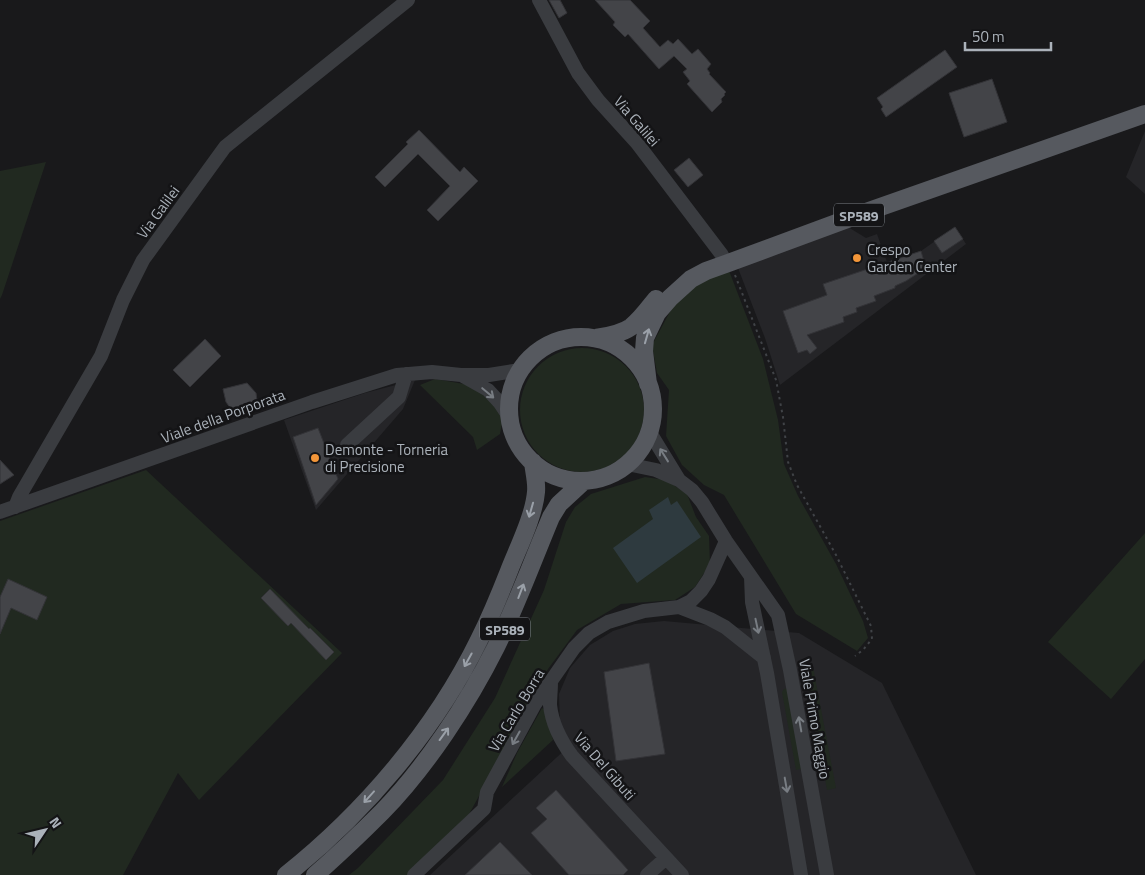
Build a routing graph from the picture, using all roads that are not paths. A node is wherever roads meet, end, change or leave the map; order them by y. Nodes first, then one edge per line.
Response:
1 (408, 0) edge
2 (539, 0) edge
3 (1145, 103) edge
4 (1145, 114) edge
5 (726, 259) junction
6 (596, 338) junction
7 (520, 370) junction
8 (406, 374) junction
9 (461, 374) junction
10 (648, 384) junction
11 (510, 418) junction
12 (649, 431) junction
13 (348, 446) dead end
14 (533, 462) junction
15 (628, 464) junction
16 (584, 480) junction
17 (680, 480) junction
18 (15, 508) junction
19 (0, 512) edge
20 (726, 540) junction
21 (751, 577) junction
22 (679, 607) junction
23 (764, 658) junction
24 (790, 670) junction
25 (767, 673) junction
26 (551, 682) junction
27 (666, 858) junction
28 (286, 875) edge
29 (315, 875) edge
30 (414, 875) edge
31 (647, 875) edge
32 (682, 875) edge
33 (802, 875) edge
34 (827, 875) edge

1 - 18 street, Via Galilei
2 - 5 street, Via Galilei
3 - 5 main road, SP589
4 - 5 main road, SP589
5 - 6 main road, SP589
10 -> 5 main road, SP589
6 - 7 main road, SP589
6 - 10 main road, SP589
7 - 9 street, Viale della Porporata
7 - 11 main road, SP589
8 - 9 street, Viale della Porporata
8 - 13 street
8 - 18 street, Viale della Porporata
9 -> 11 street
10 - 12 main road, SP589
11 - 14 main road, SP589
12 - 15 main road, SP589
17 -> 12 street
14 - 16 main road, SP589
14 -> 28 main road, SP589
15 - 16 main road, SP589
15 - 17 street
29 -> 16 main road, SP589
17 - 20 street, Viale Primo Maggio
18 - 19 street, Viale della Porporata
20 - 21 street, Viale Primo Maggio
20 - 22 street, Via Carlo Borra
21 -> 23 street
21 - 24 street, Viale Primo Maggio
22 - 23 street, Via Carlo Borra
22 - 26 street, Via Carlo Borra
23 - 25 street
24 - 25 street
34 -> 24 street, Viale Primo Maggio
25 -> 33 street
26 - 27 street, Via Del Gibuti
26 -> 30 street, Via Carlo Borra
27 - 31 street
27 - 32 street, Via Del Gibuti

